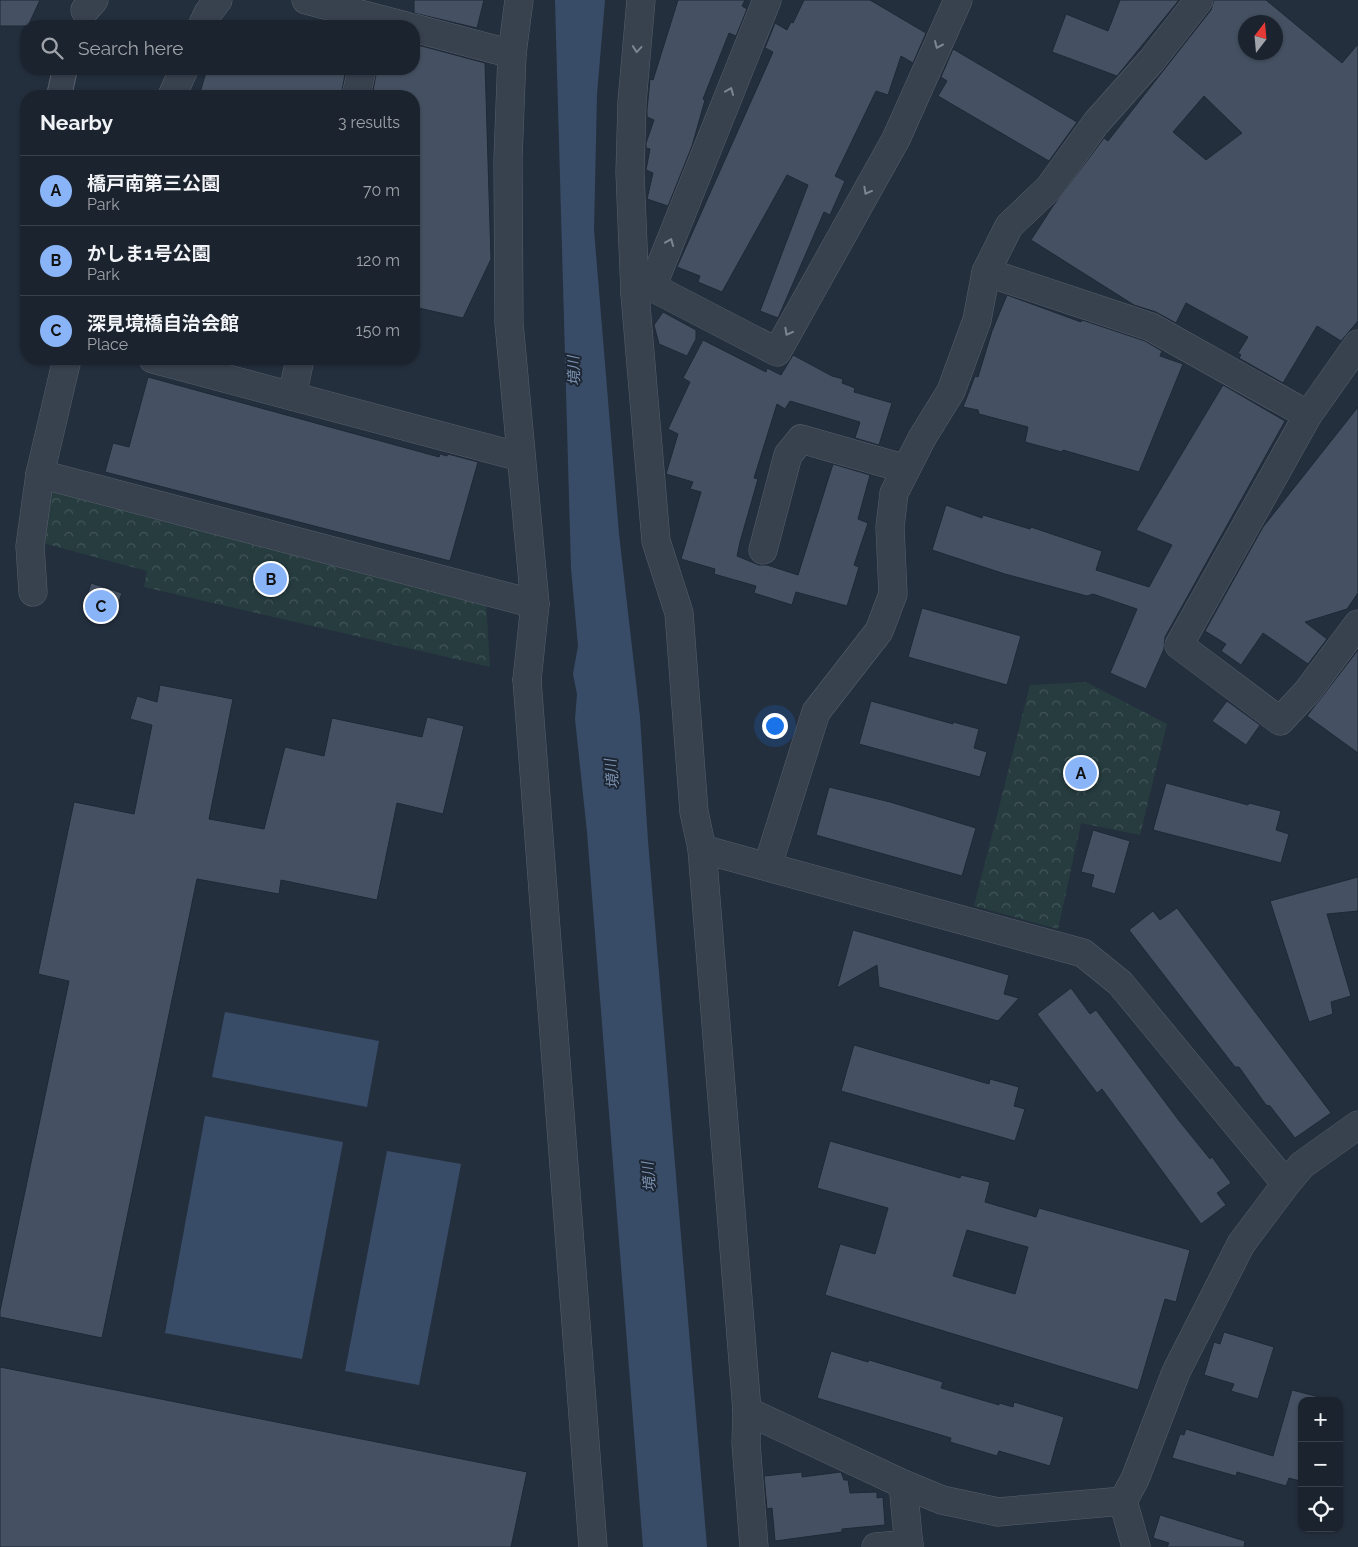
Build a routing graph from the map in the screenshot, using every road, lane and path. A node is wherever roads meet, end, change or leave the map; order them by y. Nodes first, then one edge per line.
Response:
1 (218, 0) edge
2 (306, 0) edge
3 (519, 0) edge
4 (641, 0) edge
5 (767, 0) edge
6 (958, 0) edge
7 (1199, 0) edge
8 (205, 20) edge
9 (366, 20) edge
10 (420, 30) edge
11 (512, 54) junction
12 (64, 75) edge
13 (181, 75) edge
14 (361, 75) edge
15 (60, 90) edge
16 (175, 90) edge
17 (357, 90) edge
18 (986, 272) junction
19 (643, 291) junction
20 (1358, 344) edge
21 (66, 365) edge
22 (176, 365) edge
23 (299, 365) edge
24 (292, 396) junction
25 (1308, 415) junction
26 (520, 458) junction
27 (906, 470) junction
28 (40, 474) junction
29 (763, 550) dead end
30 (33, 592) dead end
31 (534, 604) junction
32 (1358, 624) edge
33 (702, 849) junction
34 (768, 865) junction
35 (1358, 1125) edge
36 (1286, 1184) junction
37 (747, 1411) junction
38 (903, 1484) junction
39 (1123, 1501) junction
40 (909, 1546) edge
41 (593, 1547) edge
42 (754, 1547) edge
43 (876, 1547) edge
44 (1136, 1547) edge

1 - 8 street
2 - 9 street
3 - 11 street
4 -> 19 street
19 -> 5 street
6 -> 19 street
7 - 18 street
10 - 11 street
11 - 26 street
12 - 15 street
13 - 16 street
14 - 17 street
18 - 25 street
18 - 27 street
19 - 33 street
20 - 25 street
21 - 28 street
22 - 24 street
23 - 24 street
24 - 26 street
25 - 32 street
26 - 31 street
27 - 29 street
27 - 34 street
28 - 30 street
28 - 31 street
31 - 41 street
33 - 34 street
33 - 37 street
34 - 36 street
35 - 36 street
36 - 39 street
37 - 38 street
37 - 42 street
38 - 39 street
38 - 40 street
39 - 44 street
40 - 43 street

